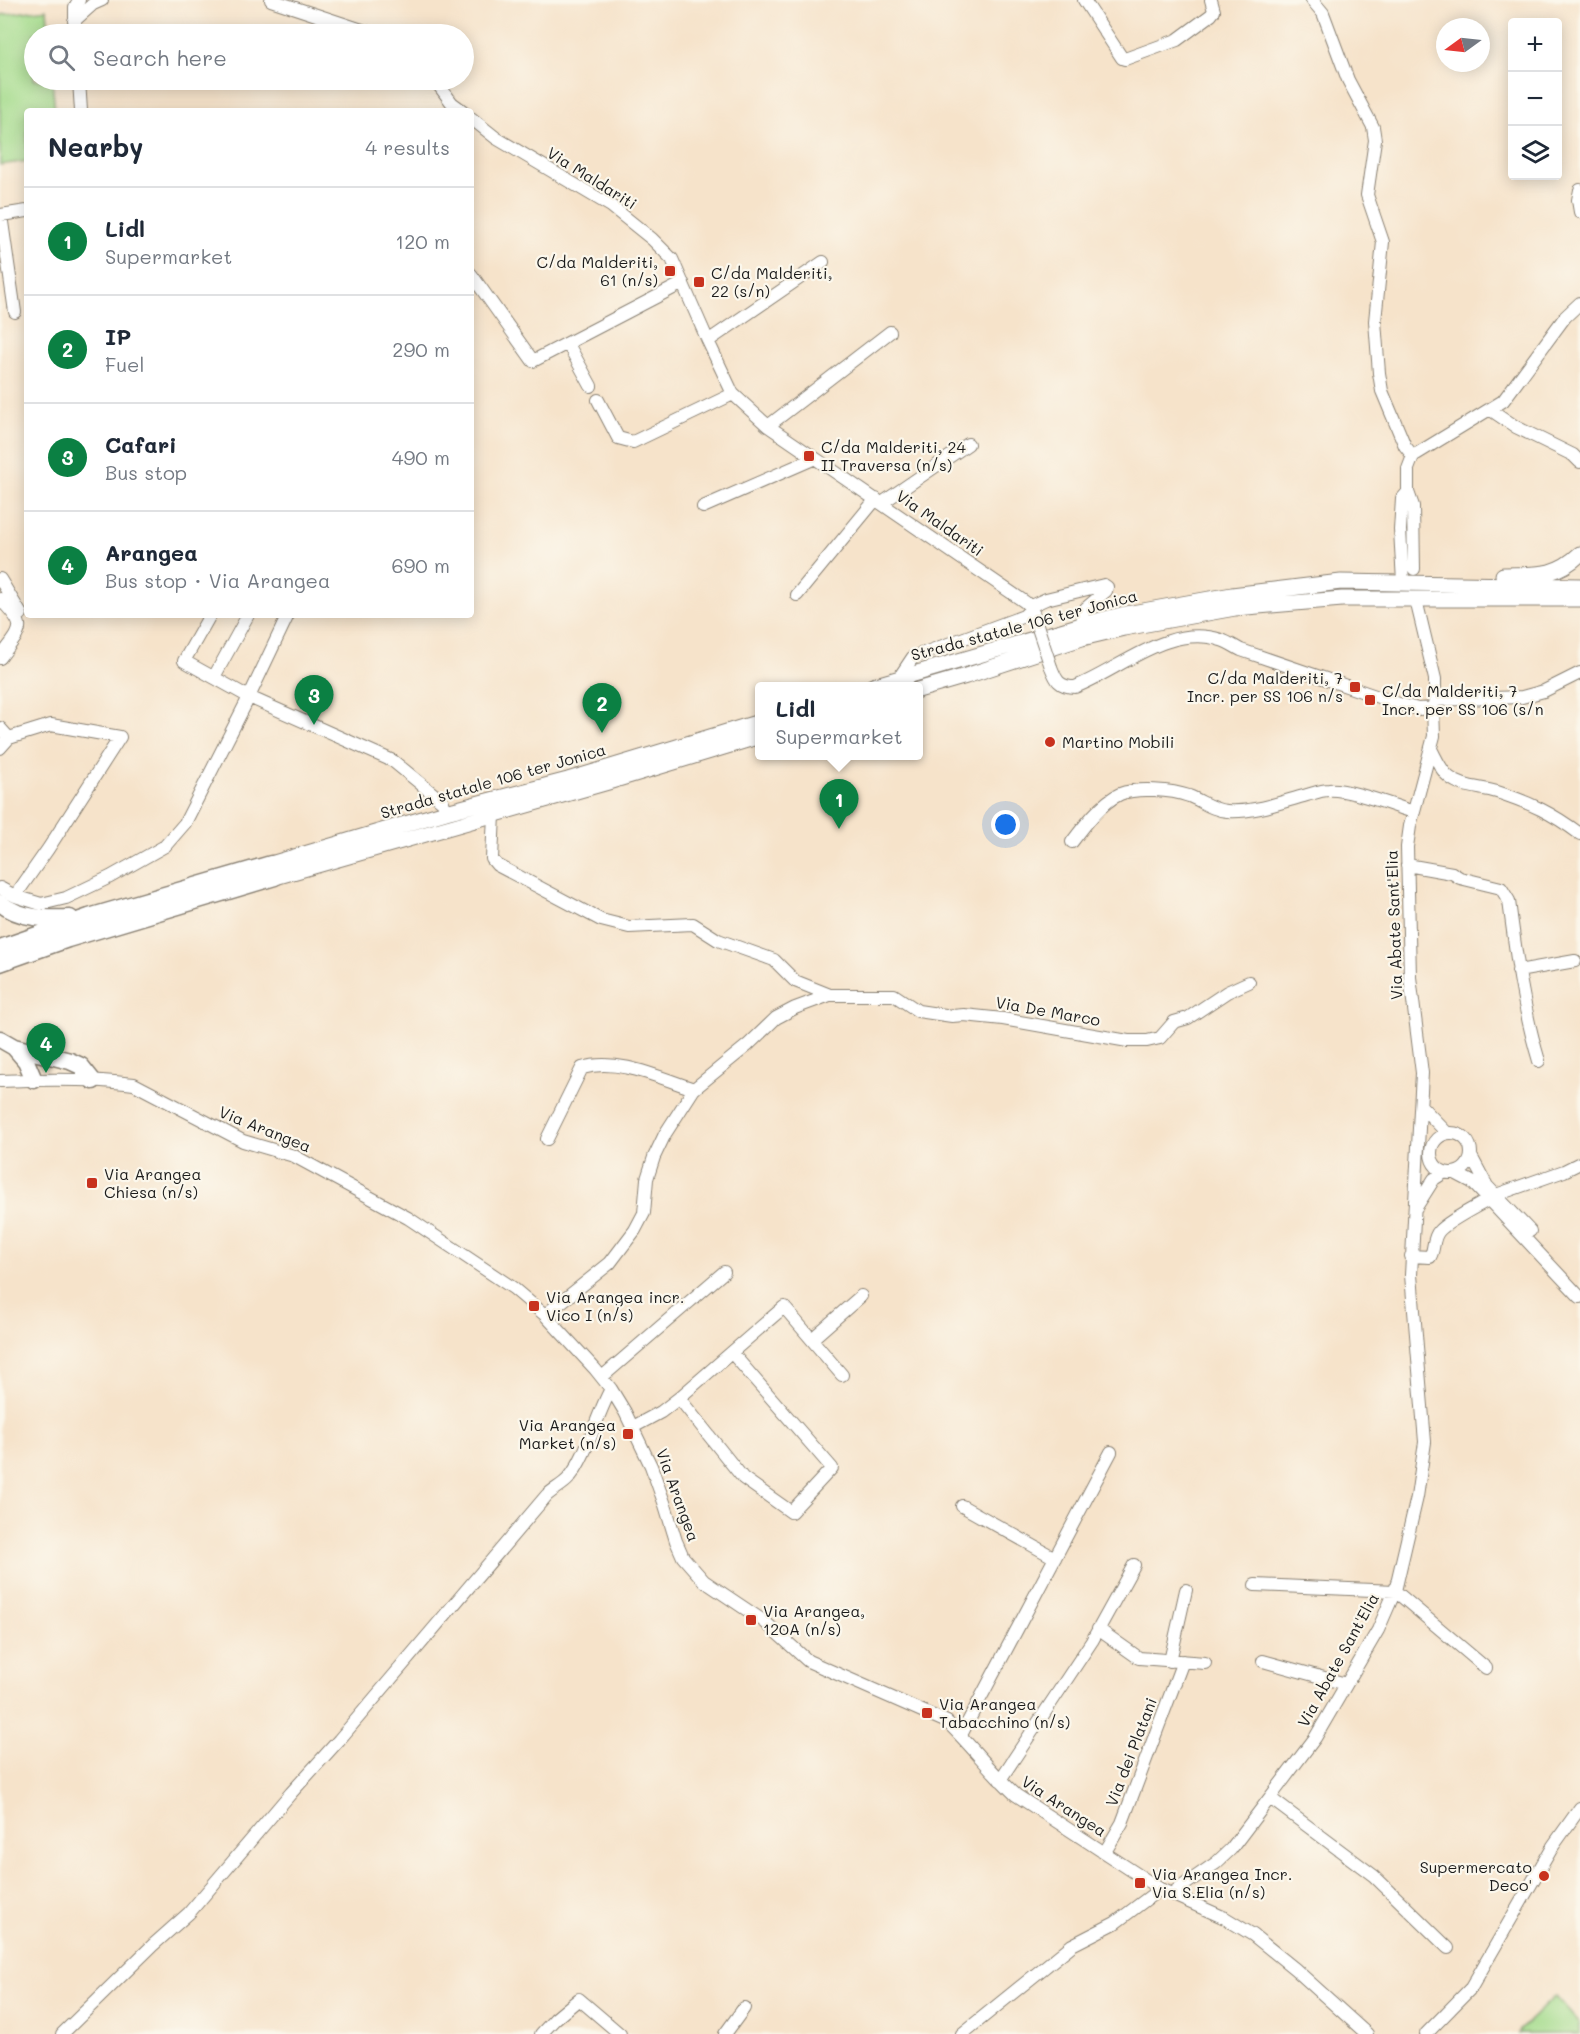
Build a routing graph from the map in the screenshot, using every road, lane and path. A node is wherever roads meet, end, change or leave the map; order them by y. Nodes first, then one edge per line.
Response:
1 (79, 0) edge
2 (102, 0) edge
3 (271, 0) edge
4 (1084, 0) edge
5 (1211, 0) edge
6 (1312, 0) edge
7 (74, 21) junction
8 (74, 24) edge
9 (344, 24) edge
10 (80, 90) edge
11 (442, 90) edge
12 (81, 108) edge
13 (459, 108) edge
14 (474, 120) edge
15 (1580, 190) edge
16 (24, 211) edge
17 (1580, 212) edge
18 (823, 262) dead end
19 (474, 278) edge
20 (683, 283) junction
21 (1580, 303) edge
22 (15, 312) dead end
23 (890, 332) dead end
24 (708, 341) junction
25 (568, 344) junction
26 (591, 386) dead end
27 (733, 394) junction
28 (598, 400) dead end
29 (1491, 410) junction
30 (768, 426) junction
31 (968, 444) dead end
32 (1413, 456) junction
33 (813, 459) junction
34 (1580, 462) edge
35 (1408, 492) junction
36 (879, 501) junction
37 (703, 507) dead end
38 (1580, 554) edge
39 (1414, 569) dead end
40 (0, 579) edge
41 (1403, 582) junction
42 (1449, 585) junction
43 (1580, 586) edge
44 (797, 595) dead end
45 (0, 599) edge
46 (1580, 599) edge
47 (1417, 604) dead end
48 (1033, 614) junction
49 (18, 618) junction
50 (208, 618) edge
51 (247, 618) edge
52 (287, 618) edge
53 (1085, 624) junction
54 (0, 658) edge
55 (1580, 673) edge
56 (214, 677) junction
57 (900, 678) junction
58 (888, 682) edge
59 (923, 689) edge
60 (249, 697) junction
61 (1434, 704) junction
62 (755, 723) edge
63 (0, 728) edge
64 (755, 737) edge
65 (4, 743) edge
66 (1431, 749) junction
67 (446, 812) junction
68 (1414, 812) junction
69 (494, 814) junction
70 (1580, 834) edge
71 (1072, 842) dead end
72 (1407, 865) junction
73 (273, 871) junction
74 (0, 888) edge
75 (8, 900) edge
76 (89, 917) junction
77 (0, 948) edge
78 (30, 951) junction
79 (1575, 961) dead end
80 (0, 963) edge
81 (1518, 971) junction
82 (0, 972) edge
83 (1249, 982) dead end
84 (830, 995) junction
85 (7, 1043) edge
86 (32, 1058) junction
87 (1539, 1061) dead end
88 (0, 1080) edge
89 (32, 1080) junction
90 (93, 1081) junction
91 (694, 1089) junction
92 (1421, 1106) junction
93 (1441, 1136) junction
94 (547, 1139) dead end
95 (1471, 1156) junction
96 (1580, 1163) edge
97 (1443, 1172) junction
98 (1492, 1198) junction
99 (1414, 1210) junction
100 (1411, 1256) junction
101 (724, 1272) dead end
102 (1580, 1285) edge
103 (861, 1296) dead end
104 (1580, 1297) edge
105 (545, 1315) junction
106 (812, 1339) junction
107 (732, 1353) junction
108 (842, 1375) dead end
109 (602, 1377) junction
110 (611, 1389) junction
111 (680, 1398) junction
112 (633, 1427) junction
113 (1111, 1452) dead end
114 (962, 1506) dead end
115 (1055, 1558) junction
116 (1134, 1565) dead end
117 (1255, 1585) dead end
118 (1186, 1590) dead end
119 (1395, 1591) junction
120 (1098, 1629) junction
121 (1263, 1660) dead end
122 (1177, 1661) junction
123 (1205, 1663) dead end
124 (1486, 1668) dead end
125 (1346, 1684) junction
126 (961, 1735) junction
127 (1000, 1780) junction
128 (1270, 1798) junction
129 (1580, 1808) edge
130 (1104, 1852) junction
131 (1165, 1892) junction
132 (1448, 1948) dead end
133 (744, 2008) dead end
134 (62, 2034) edge
135 (541, 2034) edge
136 (620, 2034) edge
137 (725, 2034) edge
138 (962, 2034) edge
139 (1367, 2034) edge
140 (1426, 2034) edge

1 - 7 street
2 - 7 street
3 - 9 street
4 - 5 street
6 - 32 street
7 - 8 street
10 - 12 street
11 - 13 street
14 - 20 street, Via Maldariti
15 - 17 street
16 - 22 street
18 - 24 street
19 - 25 street
20 - 24 street, Via Maldariti
20 - 25 street
21 - 29 street
23 - 30 street
24 - 27 street, Via Maldariti
25 - 26 street
27 - 28 street
27 - 30 street, Via Maldariti
29 - 32 street
29 - 34 street
30 - 33 street, Via Maldariti
31 - 36 street
32 - 35 street
33 - 36 street, Via Maldariti
33 - 37 street
35 - 39 street
35 - 41 street
36 - 44 street
36 - 48 street, Via Maldariti
38 - 42 main road
40 - 49 street
41 - 42 main road, Strada statale 106 ter Jonica
41 - 53 main road, Strada statale 106 ter Jonica
42 - 43 main road, Strada statale 106 ter Jonica
45 - 49 street
46 - 59 main road, Strada statale 106 ter Jonica
47 - 61 street, Via Abate Sant'Elia
48 - 53 street
48 - 57 street
48 - 61 street, bridge
49 - 54 street
50 - 56 street
51 - 56 street
52 - 60 street
53 - 57 main road, Strada statale 106 ter Jonica
55 - 61 street
56 - 60 street
57 - 58 main road, Strada statale 106 ter Jonica
60 - 67 street
60 - 75 street
61 - 66 street, Via Abate Sant'Elia
62 - 67 main road, Strada statale 106 ter Jonica
63 - 65 street
64 - 69 main road, Strada statale 106 ter Jonica
65 - 75 street
66 - 68 street, Via Abate Sant'Elia
66 - 70 street
67 - 73 main road, Strada statale 106 ter Jonica
68 - 71 street
68 - 72 street, Via Abate Sant'Elia
69 - 73 main road, Strada statale 106 ter Jonica
69 - 84 street
72 - 81 street
72 - 92 street, Via Abate Sant'Elia
73 - 76 highway
73 - 78 highway
74 - 75 street
75 - 76 highway
76 - 77 highway
78 - 80 highway
78 - 82 highway
79 - 81 street
81 - 87 street
83 - 84 street, Via De Marco
84 - 91 street
85 - 86 highway
86 - 89 highway
86 - 89 highway
86 - 90 highway
88 - 89 street, Via Arangea
89 - 90 street, Via Arangea
90 - 105 street, Via Arangea
91 - 94 street
91 - 105 street
92 - 93 street
92 - 99 street, Via Abate Sant'Elia
93 - 95 street
93 - 97 street
95 - 97 street
95 - 98 street
96 - 98 street
97 - 98 street
97 - 99 street, Via Abate Sant'Elia
98 - 100 street
98 - 102 street
98 - 104 street
99 - 100 street, Via Abate Sant'Elia
100 - 119 street, Via Abate Sant'Elia
101 - 109 street
103 - 106 street
105 - 109 street, Via Arangea
106 - 107 street
106 - 108 street
107 - 111 street
107 - 111 street
109 - 110 street, Via Arangea
110 - 112 street, Via Arangea
110 - 134 street
111 - 112 street
112 - 126 street, Via Arangea
113 - 115 street
114 - 115 street
115 - 126 street
116 - 120 street
117 - 119 street
118 - 122 street, Via dei Platani
119 - 124 street
119 - 125 street, Via Abate Sant'Elia
120 - 122 street
120 - 127 street
121 - 125 street
122 - 123 street
122 - 130 street, Via dei Platani
125 - 128 street, Via Abate Sant'Elia
126 - 127 street, Via Arangea
127 - 130 street, Via Arangea
128 - 131 street, Via Abate Sant'Elia
128 - 132 street
129 - 140 street
130 - 131 street, Via Arangea
131 - 138 street, Via Abate Sant'Elia
131 - 139 street, Via Arangea
133 - 137 street
135 - 136 street

